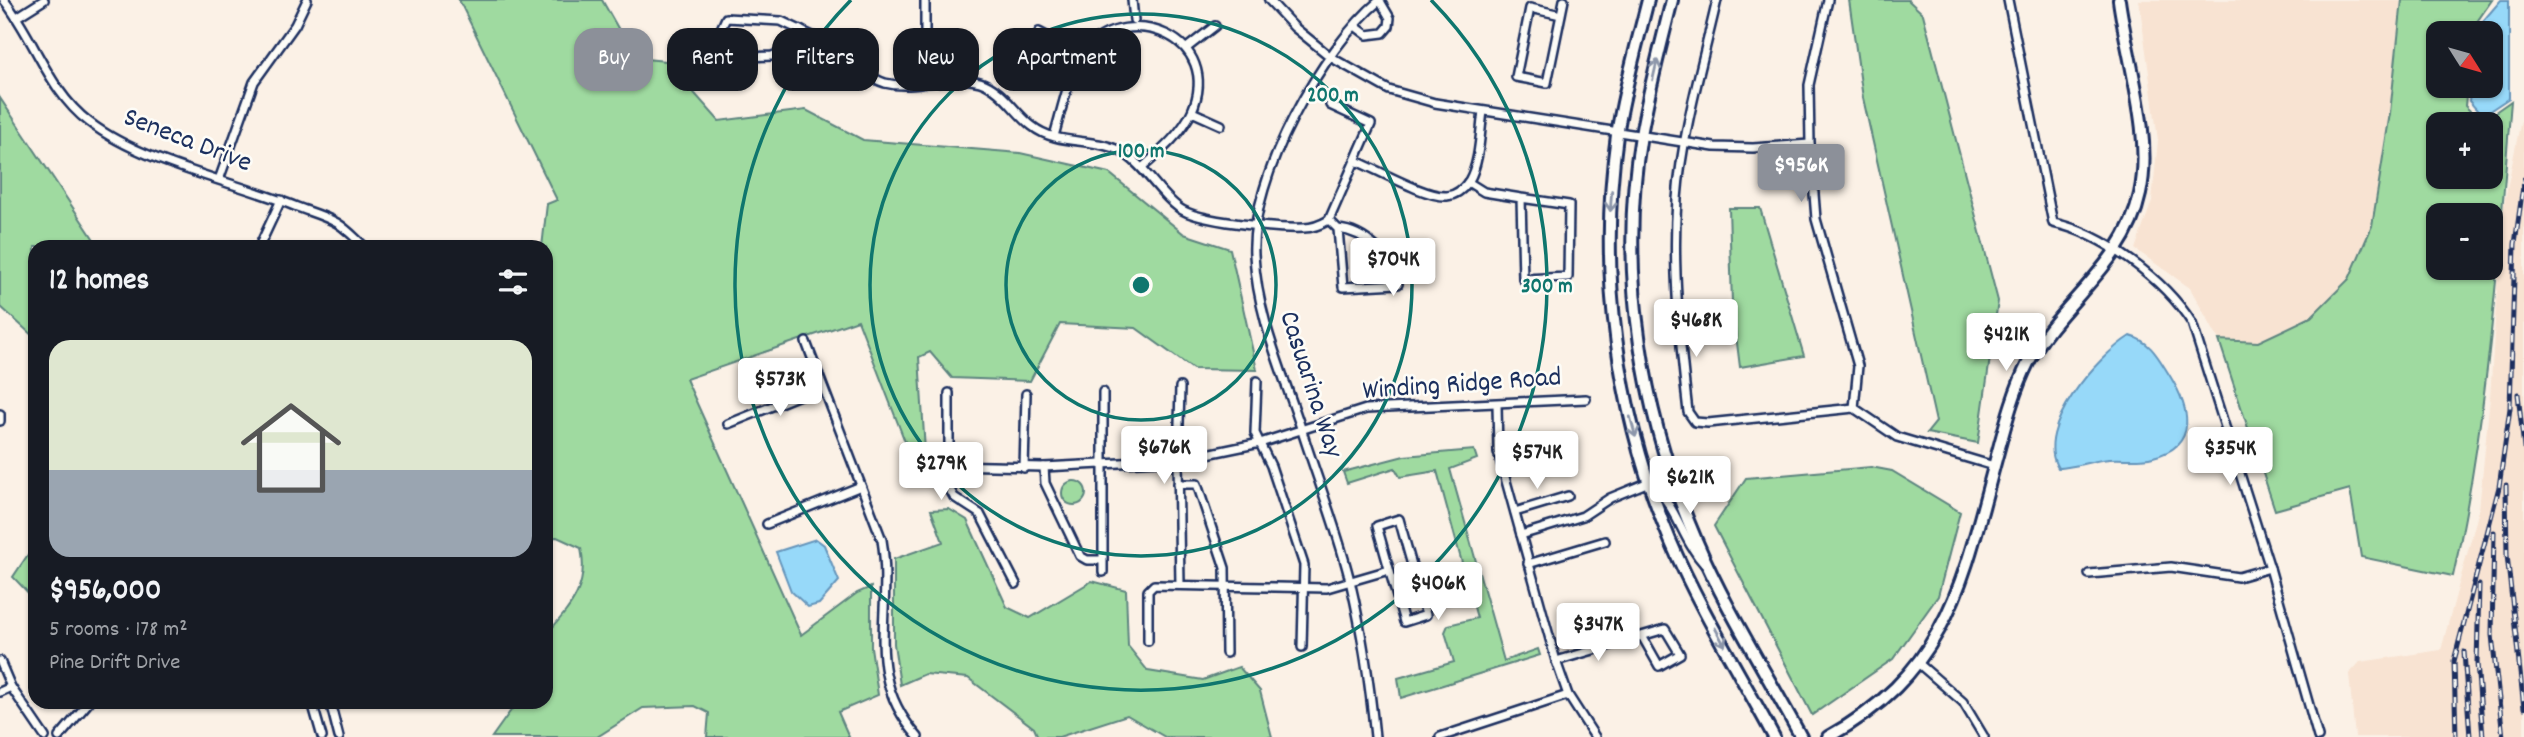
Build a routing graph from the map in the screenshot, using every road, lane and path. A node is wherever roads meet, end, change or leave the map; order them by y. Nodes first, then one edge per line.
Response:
1 (4, 0) edge
2 (44, 0) edge
3 (307, 0) edge
4 (925, 0) edge
5 (1132, 0) edge
6 (1269, 0) edge
7 (1380, 0) edge
8 (1564, 0) edge
9 (1648, 0) edge
10 (1672, 0) edge
11 (1717, 0) edge
12 (1828, 0) edge
13 (2008, 0) edge
14 (2119, 0) edge
15 (1561, 15) junction
16 (17, 17) junction
17 (1134, 20) junction
18 (1215, 26) dead end
19 (1354, 26) junction
20 (925, 28) edge
21 (1109, 28) edge
22 (800, 30) joint
23 (1188, 47) junction
24 (1332, 58) junction
25 (979, 82) edge
26 (1069, 91) edge
27 (1330, 105) dead end
28 (1483, 111) junction
29 (1192, 112) junction
30 (1221, 125) dead end
31 (1618, 134) junction
32 (1054, 136) junction
33 (1641, 136) junction
34 (1684, 142) junction
35 (1810, 144) junction
36 (1356, 161) junction
37 (1143, 167) junction
38 (220, 177) junction
39 (1468, 182) junction
40 (1521, 198) junction
41 (281, 200) junction
42 (1329, 220) junction
43 (1256, 225) junction
44 (1338, 229) junction
45 (262, 240) edge
46 (357, 240) edge
47 (2117, 252) junction
48 (806, 342) dead end
49 (1257, 381) dead end
50 (822, 386) junction
51 (1180, 387) dead end
52 (1103, 392) dead end
53 (949, 393) dead end
54 (1026, 394) dead end
55 (1586, 399) dead end
56 (1497, 404) junction
57 (1854, 408) junction
58 (0, 414) edge
59 (0, 421) edge
60 (728, 424) dead end
61 (1301, 430) junction
62 (1259, 443) junction
63 (1178, 460) junction
64 (947, 466) junction
65 (1101, 466) junction
66 (1994, 466) junction
67 (1044, 467) junction
68 (1024, 468) junction
69 (1649, 482) junction
70 (1178, 484) junction
71 (861, 486) junction
72 (1568, 496) dead end
73 (1515, 512) junction
74 (767, 524) dead end
75 (1521, 535) junction
76 (1605, 541) dead end
77 (1102, 560) junction
78 (1528, 564) junction
79 (2270, 568) junction
80 (1389, 570) junction
81 (1103, 572) dead end
82 (1712, 572) junction
83 (2089, 574) dead end
84 (1350, 583) junction
85 (1016, 584) dead end
86 (1226, 584) junction
87 (1180, 585) junction
88 (1303, 586) junction
89 (1642, 636) junction
90 (1148, 641) dead end
91 (1302, 647) dead end
92 (1226, 653) dead end
93 (0, 661) edge
94 (1556, 661) junction
95 (1918, 663) junction
96 (11, 687) junction
97 (0, 692) edge
98 (1568, 695) junction
99 (83, 709) edge
100 (315, 709) edge
101 (332, 709) edge
102 (45, 737) edge
103 (59, 737) edge
104 (321, 737) edge
105 (339, 737) edge
106 (918, 737) edge
107 (1375, 737) edge
108 (1440, 737) edge
109 (1595, 737) edge
110 (1774, 737) edge
111 (1801, 737) edge
112 (1828, 737) edge
113 (1984, 737) edge
114 (2318, 737) edge

1 - 16 street, Seneca Drive
2 - 16 street
3 - 38 street
4 - 20 street
5 - 17 street
6 - 24 street
7 - 19 street, Casuarina Way
7 - 19 street
8 - 15 street
9 - 31 street
33 -> 10 street
11 - 34 street
12 - 35 street
13 - 47 street
14 - 47 street
15 - 15 street
16 - 38 street, Seneca Drive
17 - 21 street
17 - 23 street
18 - 23 street
19 - 24 street, Casuarina Way
22 - 22 street
23 - 29 street
24 - 28 street
24 - 43 street, Casuarina Way
25 - 32 street
26 - 32 street
27 - 36 street
28 - 31 street
28 - 39 street
29 - 30 street
29 - 37 street
31 - 33 street
31 -> 69 street
32 - 37 street
33 - 34 street
33 - 82 street
34 - 35 street
34 - 57 street
35 - 57 street
36 - 39 street
36 - 42 street
37 - 43 street
38 - 41 street, Seneca Drive
39 - 40 street
40 - 40 street
41 - 45 street
41 - 46 street, Seneca Drive
42 - 43 street
42 - 44 street
43 - 61 street, Casuarina Way
44 - 44 street
47 - 66 street
47 - 79 street
48 - 50 street
49 - 62 street
50 - 60 street
50 - 71 street
51 - 63 street
52 - 65 street
53 - 64 street
54 - 68 street
55 - 56 street, Winding Ridge Road
56 - 61 street, Winding Ridge Road
56 - 73 street
57 - 66 street
58 - 59 street
61 - 62 street, Winding Ridge Road
61 - 84 street, Casuarina Way
62 - 63 street, Winding Ridge Road
62 - 88 street
63 - 65 street, Winding Ridge Road
63 - 70 street
64 - 68 street, Winding Ridge Road
64 - 85 street
65 - 67 street, Winding Ridge Road
65 - 77 street
66 - 95 street
67 - 68 street, Winding Ridge Road
67 - 77 street
69 - 75 street
69 - 82 street
69 -> 110 street
70 - 86 street
70 - 87 street
71 - 74 street
71 - 106 street
72 - 73 street
73 - 75 street
75 - 78 street
76 - 78 street
77 - 81 street
78 - 94 street
79 - 83 street
79 - 114 street
80 - 80 street
80 - 84 street
82 - 111 street
84 - 88 street
84 - 107 street, Casuarina Way
86 - 87 street
86 - 88 street
86 - 92 street
87 - 90 street
88 - 91 street
89 - 89 street
89 - 94 street
93 - 96 street
94 - 98 street
95 - 112 street
95 - 113 street
96 - 97 street
96 - 102 street
98 - 108 street
98 - 109 street
99 - 103 street
100 - 104 street
101 - 105 street

